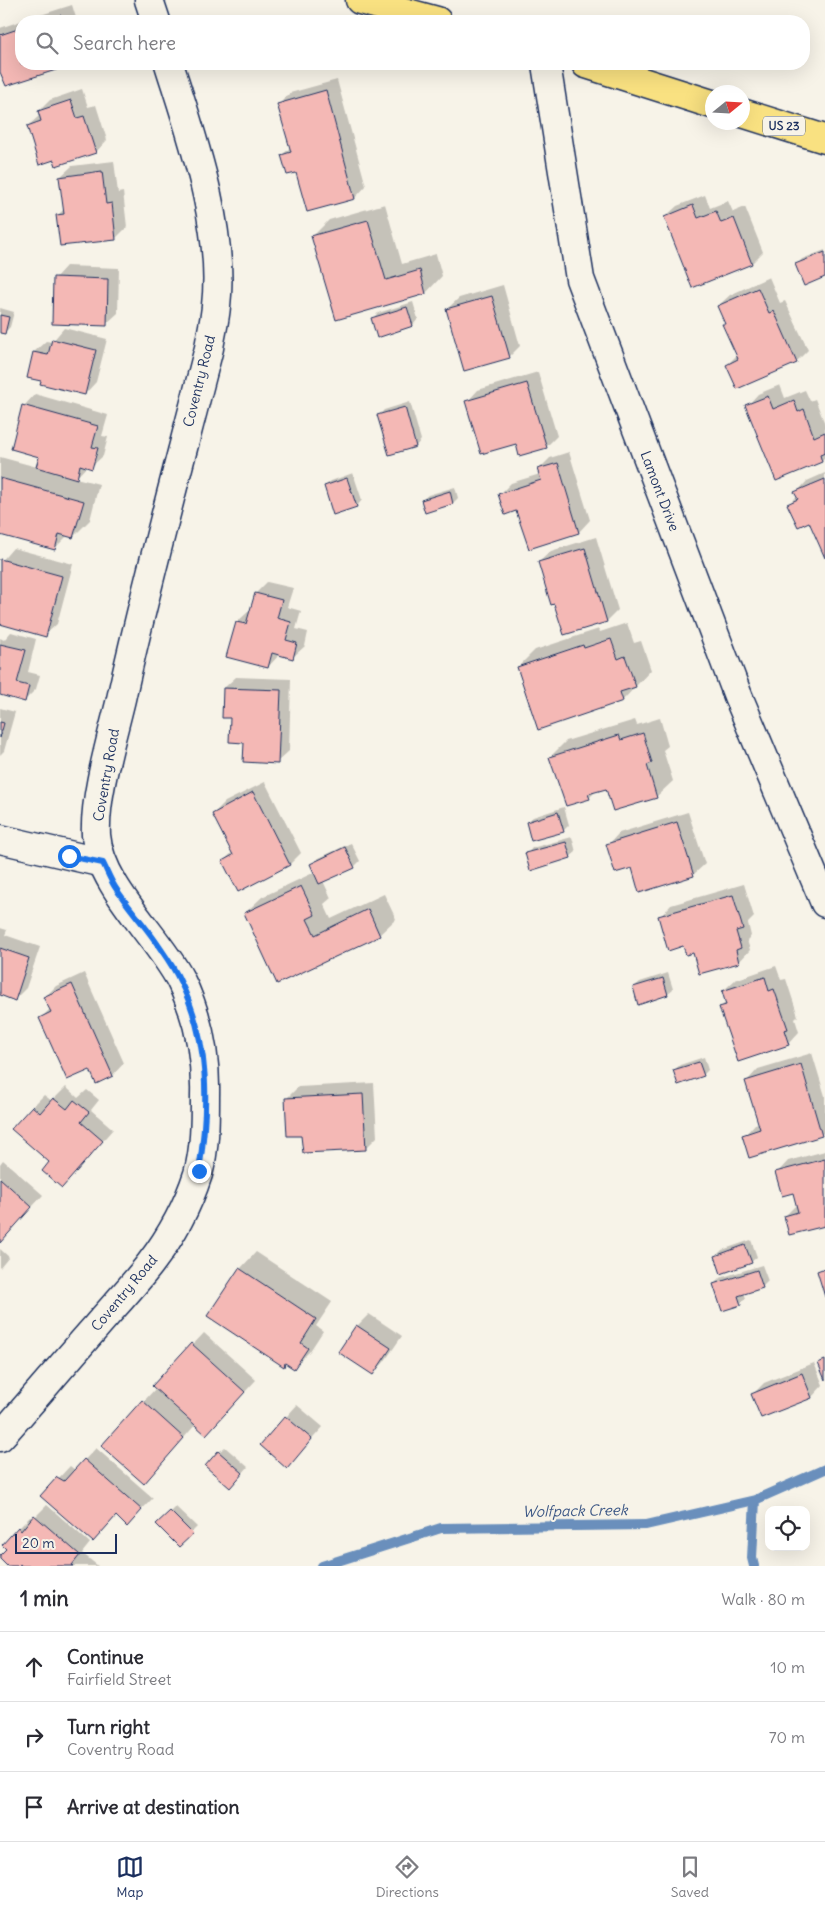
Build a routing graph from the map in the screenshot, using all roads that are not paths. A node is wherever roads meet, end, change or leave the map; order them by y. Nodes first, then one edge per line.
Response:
1 (149, 0) edge
2 (360, 0) edge
3 (154, 15) edge
4 (415, 15) edge
5 (171, 70) edge
6 (547, 70) edge
7 (605, 70) edge
8 (705, 102) edge
9 (750, 116) edge
10 (825, 139) edge
11 (0, 839) edge
12 (103, 863) junction
13 (825, 903) edge
14 (0, 1437) edge

1 - 3 street
2 - 4 highway
5 - 12 street, Coventry Road
6 - 13 street, Lamont Drive
7 - 8 highway
9 - 10 highway, US 23
11 - 12 street
12 - 14 street, Coventry Road

